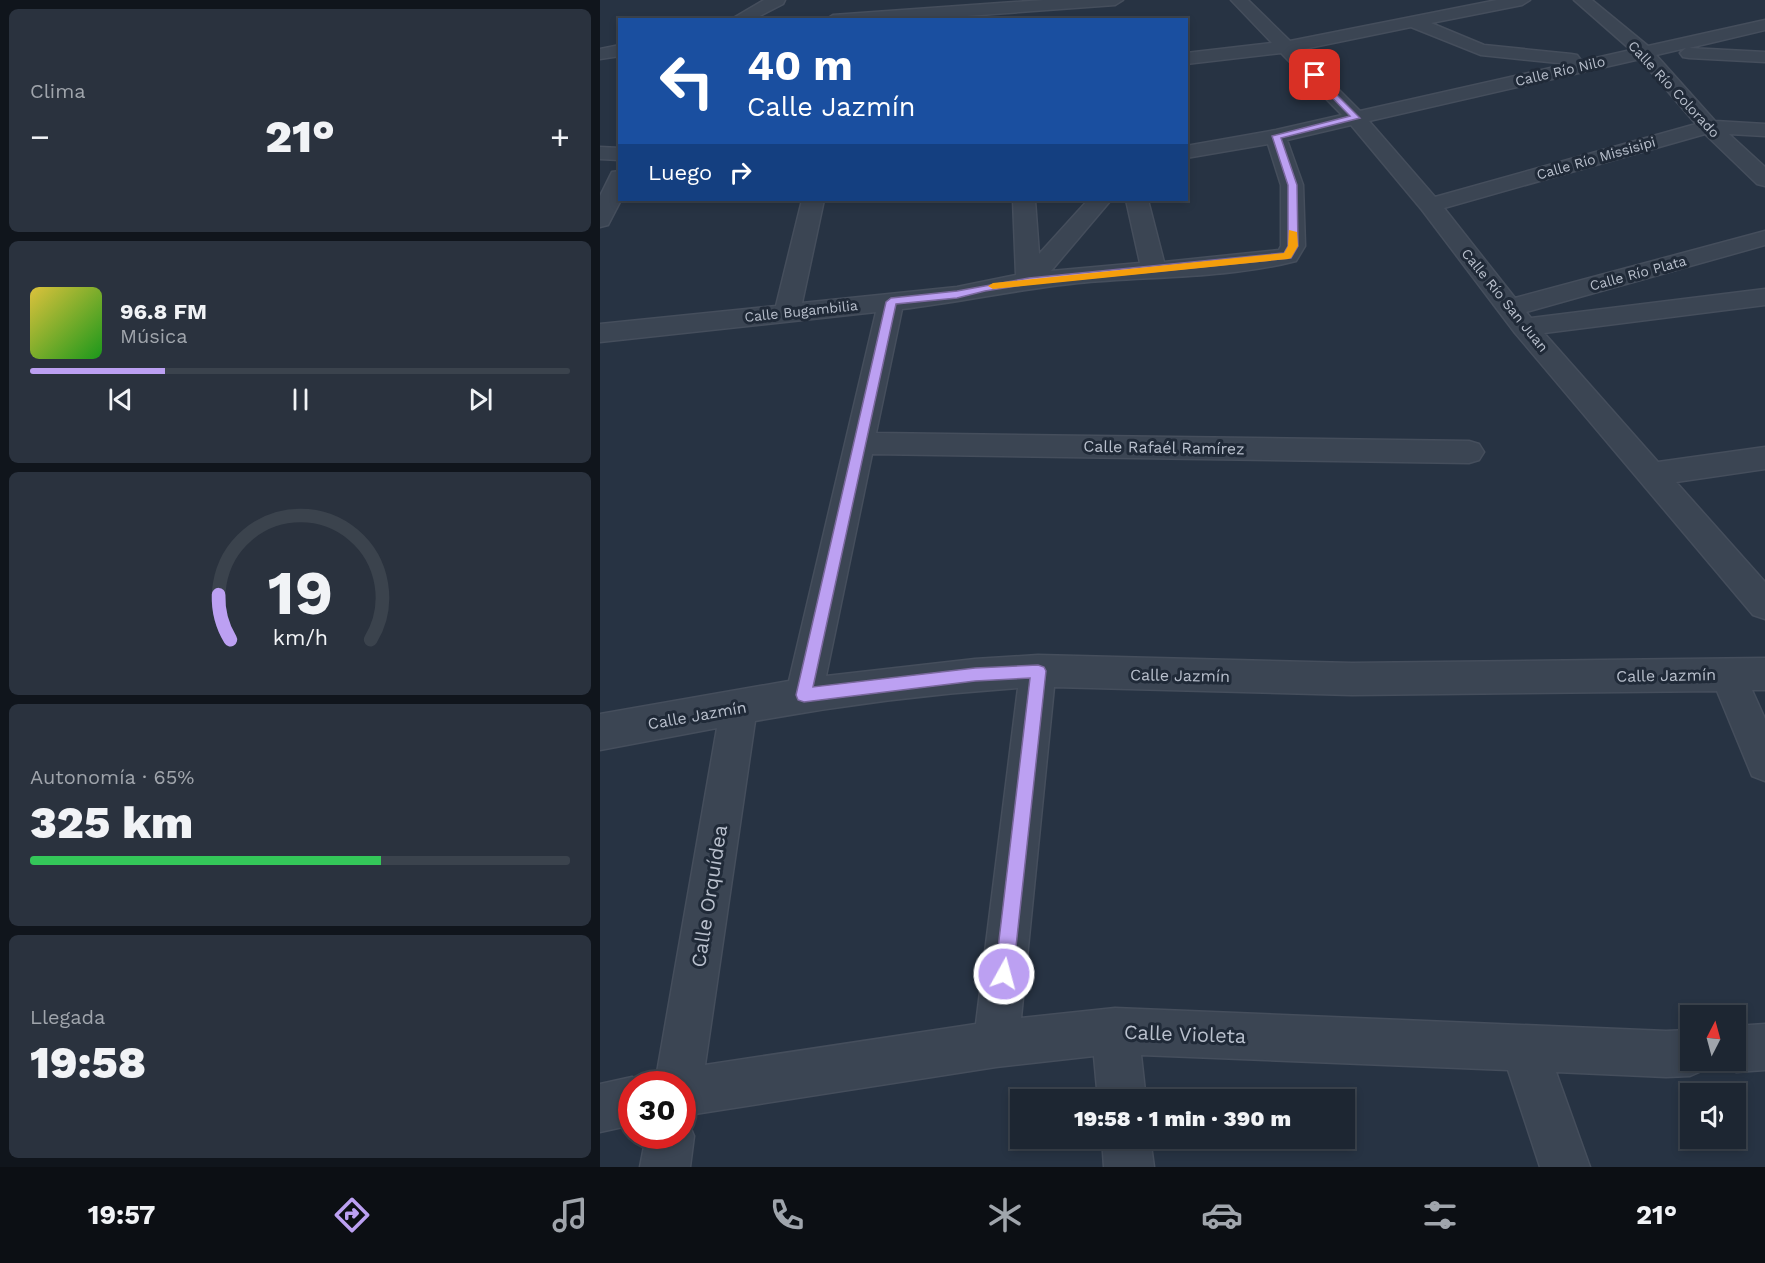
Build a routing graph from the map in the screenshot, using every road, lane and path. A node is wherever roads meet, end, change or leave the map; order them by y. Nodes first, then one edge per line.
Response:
1 (777, 0) edge
2 (1239, 0) edge
3 (1522, 0) edge
4 (1582, 0) edge
5 (1121, 3) edge
6 (996, 13) edge
7 (742, 18) edge
8 (873, 18) edge
9 (1413, 22) junction
10 (1765, 26) edge
11 (1287, 47) junction
12 (618, 50) edge
13 (1643, 51) junction
14 (600, 54) edge
15 (1765, 57) edge
16 (1188, 59) edge
17 (1600, 62) junction
18 (1356, 118) junction
19 (1709, 127) junction
20 (1765, 130) edge
21 (1276, 136) junction
22 (1188, 152) edge
23 (600, 153) edge
24 (618, 154) edge
25 (1765, 179) edge
26 (618, 181) edge
27 (813, 201) edge
28 (1024, 201) edge
29 (1099, 201) edge
30 (1137, 201) edge
31 (1430, 205) junction
32 (600, 220) edge
33 (1765, 238) edge
34 (1154, 270) junction
35 (1029, 281) junction
36 (1765, 297) edge
37 (891, 302) junction
38 (786, 313) junction
39 (1517, 317) junction
40 (600, 333) edge
41 (860, 442) junction
42 (1469, 452) dead end
43 (1765, 458) edge
44 (1652, 474) junction
45 (1765, 605) edge
46 (1038, 671) junction
47 (1765, 674) edge
48 (1728, 675) junction
49 (804, 695) junction
50 (739, 707) junction
51 (600, 732) edge
52 (1765, 763) edge
53 (1115, 1031) junction
54 (996, 1044) junction
55 (1765, 1047) edge
56 (1524, 1048) junction
57 (1746, 1048) edge
58 (1680, 1053) edge
59 (681, 1071) edge
60 (1121, 1089) edge
61 (696, 1090) edge
62 (618, 1104) edge
63 (600, 1108) edge
64 (668, 1149) edge
65 (1127, 1149) edge
66 (665, 1167) edge
67 (1129, 1167) edge
68 (1565, 1167) edge

1 - 7 street
2 - 11 street, Calle Río San Juan
3 - 9 street
4 - 13 street, Calle Río Colorado
5 - 6 street
6 - 8 street
9 - 11 street
9 - 17 street
10 - 13 street, Calle Río Nilo
11 - 16 street
11 - 18 street, Calle Río San Juan
12 - 14 street
13 - 15 street
13 - 17 street, Calle Río Nilo
13 - 19 street, Calle Río Colorado
17 - 18 street, Calle Río Nilo
18 - 21 street, Calle Río Nilo
18 - 31 street, Calle Río San Juan
19 - 20 street, Calle Río Missisipi
19 - 25 street, Calle Río Colorado
19 - 31 street, Calle Río Missisipi
21 - 22 street, Calle Río Nilo
21 - 34 street, Calle Bugambilia
23 - 24 street
26 - 32 street
27 - 38 street
28 - 35 street
29 - 35 street
30 - 34 street
31 - 39 street, Calle Río San Juan
33 - 39 street, Calle Río Plata
34 - 35 street, Calle Bugambilia
35 - 37 street, Calle Bugambilia
36 - 39 street, Calle Río Plata
37 - 38 street, Calle Bugambilia
37 - 41 street
38 - 40 street, Calle Bugambilia
39 - 44 street, Calle Río San Juan
41 - 42 street, Calle Rafaél Ramírez
41 - 49 street
43 - 44 street
44 - 45 street, Calle Río San Juan
46 - 48 street, Calle Jazmín
46 - 49 street, Calle Jazmín
46 - 54 street
47 - 48 street, Calle Jazmín
48 - 52 street
49 - 50 street, Calle Jazmín
50 - 51 street, Calle Jazmín
50 - 59 street, Calle Orquídea
53 - 54 street, Calle Violeta
53 - 56 street, Calle Violeta
53 - 60 street
54 - 61 street, Calle Violeta
55 - 57 street
56 - 58 street, Calle Violeta
56 - 68 street
62 - 63 street
64 - 66 street
65 - 67 street

